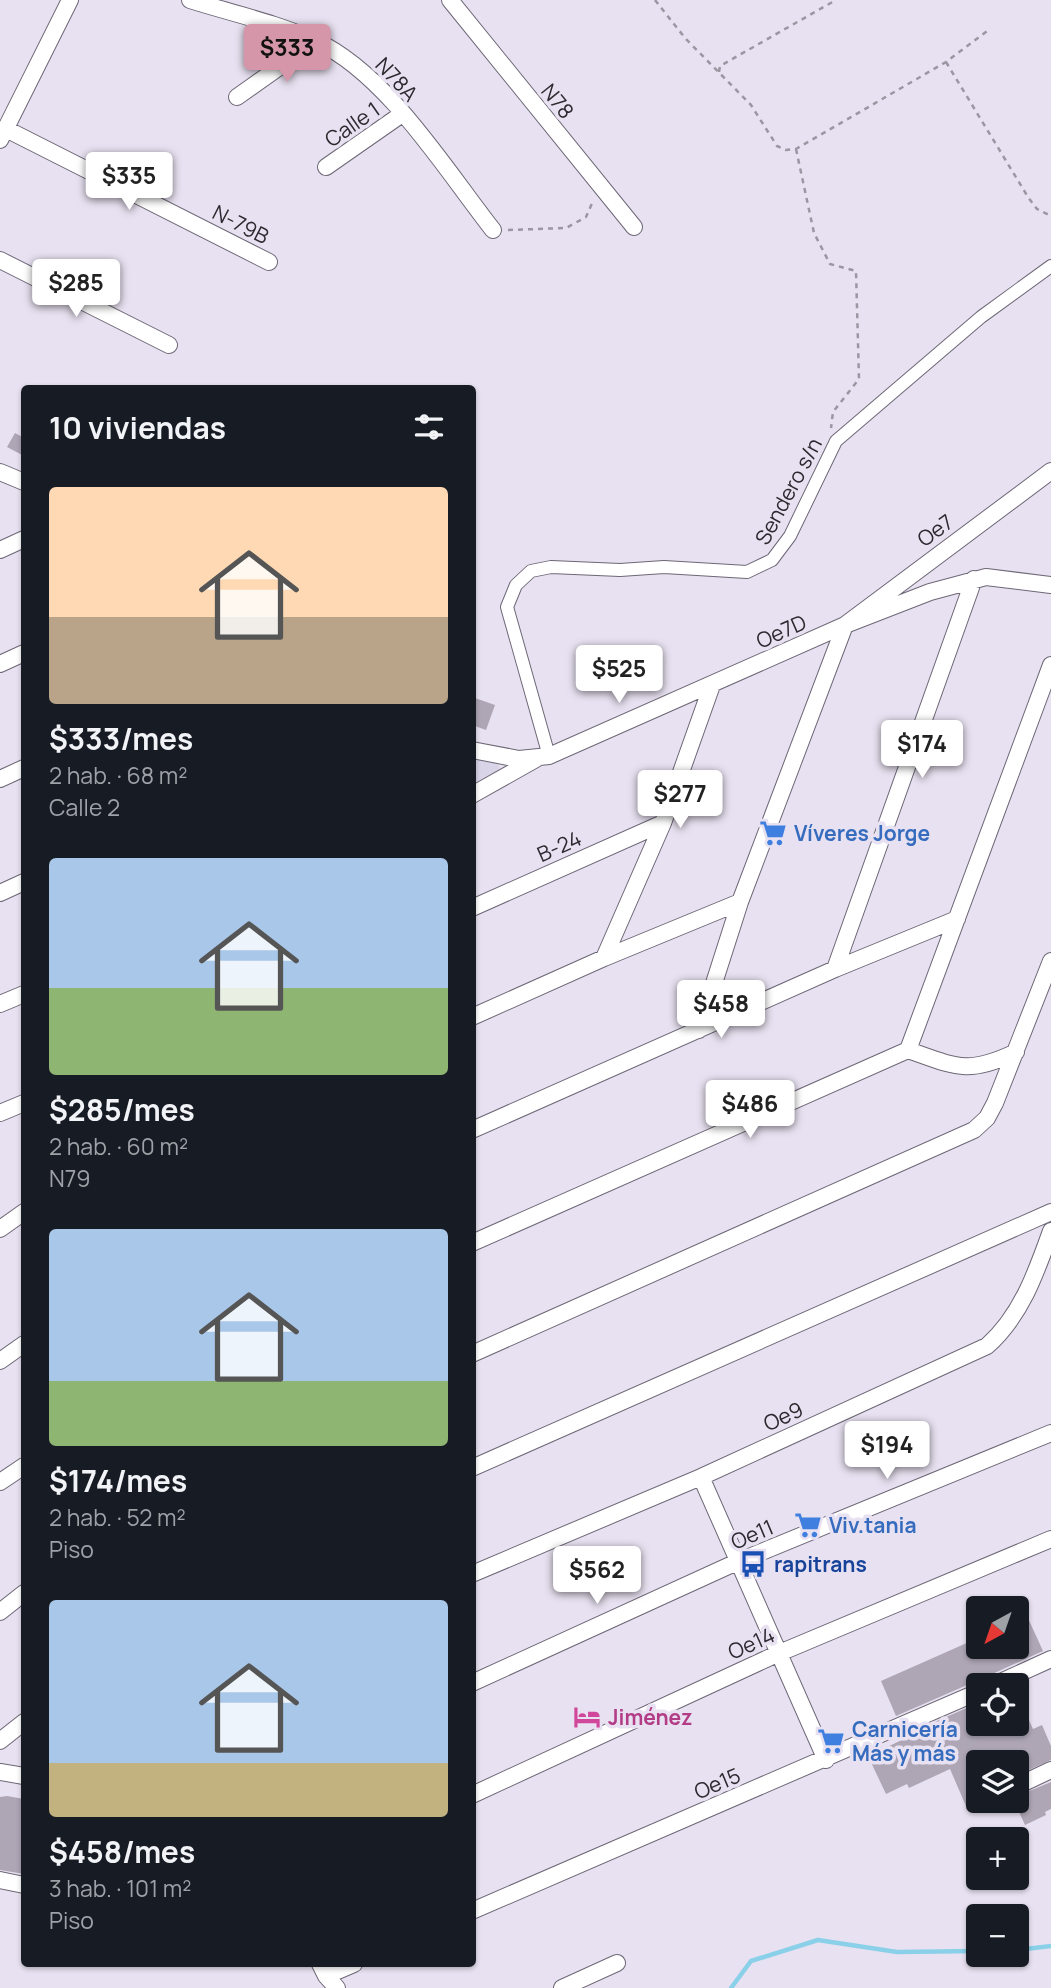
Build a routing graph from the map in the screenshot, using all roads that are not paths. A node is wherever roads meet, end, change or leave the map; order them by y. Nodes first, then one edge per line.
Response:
1 (69, 0) edge
2 (190, 0) edge
3 (450, 0) edge
4 (316, 41) junction
5 (237, 97) dead end
6 (402, 114) junction
7 (3, 135) edge
8 (327, 167) dead end
9 (634, 228) dead end
10 (493, 230) road end
11 (0, 260) edge
12 (269, 262) dead end
13 (1051, 266) edge
14 (169, 345) dead end
15 (1051, 471) edge
16 (0, 472) edge
17 (21, 481) edge
18 (21, 540) edge
19 (0, 550) edge
20 (974, 579) junction
21 (1051, 585) edge
22 (845, 625) junction
23 (21, 654) edge
24 (0, 664) edge
25 (1051, 665) edge
26 (712, 685) junction
27 (476, 750) edge
28 (542, 757) junction
29 (21, 769) edge
30 (0, 779) edge
31 (476, 793) edge
32 (663, 822) junction
33 (21, 883) edge
34 (0, 893) edge
35 (740, 902) junction
36 (476, 906) edge
37 (957, 919) junction
38 (604, 958) junction
39 (1051, 961) edge
40 (835, 969) junction
41 (21, 995) edge
42 (0, 1004) edge
43 (476, 1015) edge
44 (699, 1030) junction
45 (908, 1050) junction
46 (1016, 1052) junction
47 (21, 1104) edge
48 (0, 1113) edge
49 (476, 1128) edge
50 (1051, 1212) edge
51 (21, 1214) edge
52 (0, 1229) edge
53 (1051, 1231) edge
54 (476, 1241) edge
55 (21, 1345) edge
56 (476, 1352) edge
57 (0, 1361) edge
58 (1051, 1433) edge
59 (476, 1466) edge
60 (21, 1468) edge
61 (701, 1477) junction
62 (0, 1482) edge
63 (1051, 1539) edge
64 (737, 1562) junction
65 (476, 1572) edge
66 (21, 1595) edge
67 (0, 1612) edge
68 (777, 1654) junction
69 (1051, 1659) edge
70 (1020, 1673) edge
71 (476, 1681) edge
72 (966, 1697) edge
73 (21, 1724) edge
74 (0, 1741) edge
75 (826, 1760) junction
76 (1051, 1770) edge
77 (0, 1772) edge
78 (21, 1776) edge
79 (1029, 1780) edge
80 (476, 1793) edge
81 (0, 1880) edge
82 (21, 1884) edge
83 (476, 1909) edge
84 (617, 1964) dead end
85 (348, 1967) edge
86 (328, 1976) edge
87 (562, 1988) edge

1 - 7 street
2 - 4 street, N78A
3 - 9 street, N78
4 - 5 street
4 - 6 street, N78A
6 - 8 street, Calle 1
6 - 10 street, N78A
7 - 12 street, N-79B
11 - 14 street
13 - 28 street, Sendero s/n
15 - 22 street, Oe7
16 - 17 street
18 - 19 street
20 - 21 street, Oe7D
20 - 22 street, Oe7D
20 - 40 street
22 - 26 street, Oe7D
22 - 35 street
23 - 24 street
25 - 37 street
26 - 28 street, Oe7D
26 - 32 street
27 - 28 street
28 - 31 street, Oe7D
29 - 30 street
32 - 36 street, B-24
32 - 38 street
33 - 34 street
35 - 38 street
35 - 44 street
37 - 40 street
37 - 45 street
38 - 43 street
39 - 46 street
40 - 44 street
41 - 42 street
44 - 49 street
45 - 46 street
45 - 54 street
46 - 56 street
47 - 48 street
50 - 59 street
51 - 52 street
53 - 61 street, Oe9
55 - 57 street
58 - 64 street, Oe11
60 - 62 street
61 - 64 street
61 - 65 street, Oe9
63 - 68 street, Oe14
64 - 68 street
64 - 71 street, Oe11
66 - 67 street
68 - 75 street
68 - 80 street, Oe14
69 - 70 street
72 - 75 street, Oe15
73 - 74 street
75 - 83 street, Oe15
76 - 79 street
77 - 78 street
81 - 82 street
84 - 87 street
85 - 86 street

